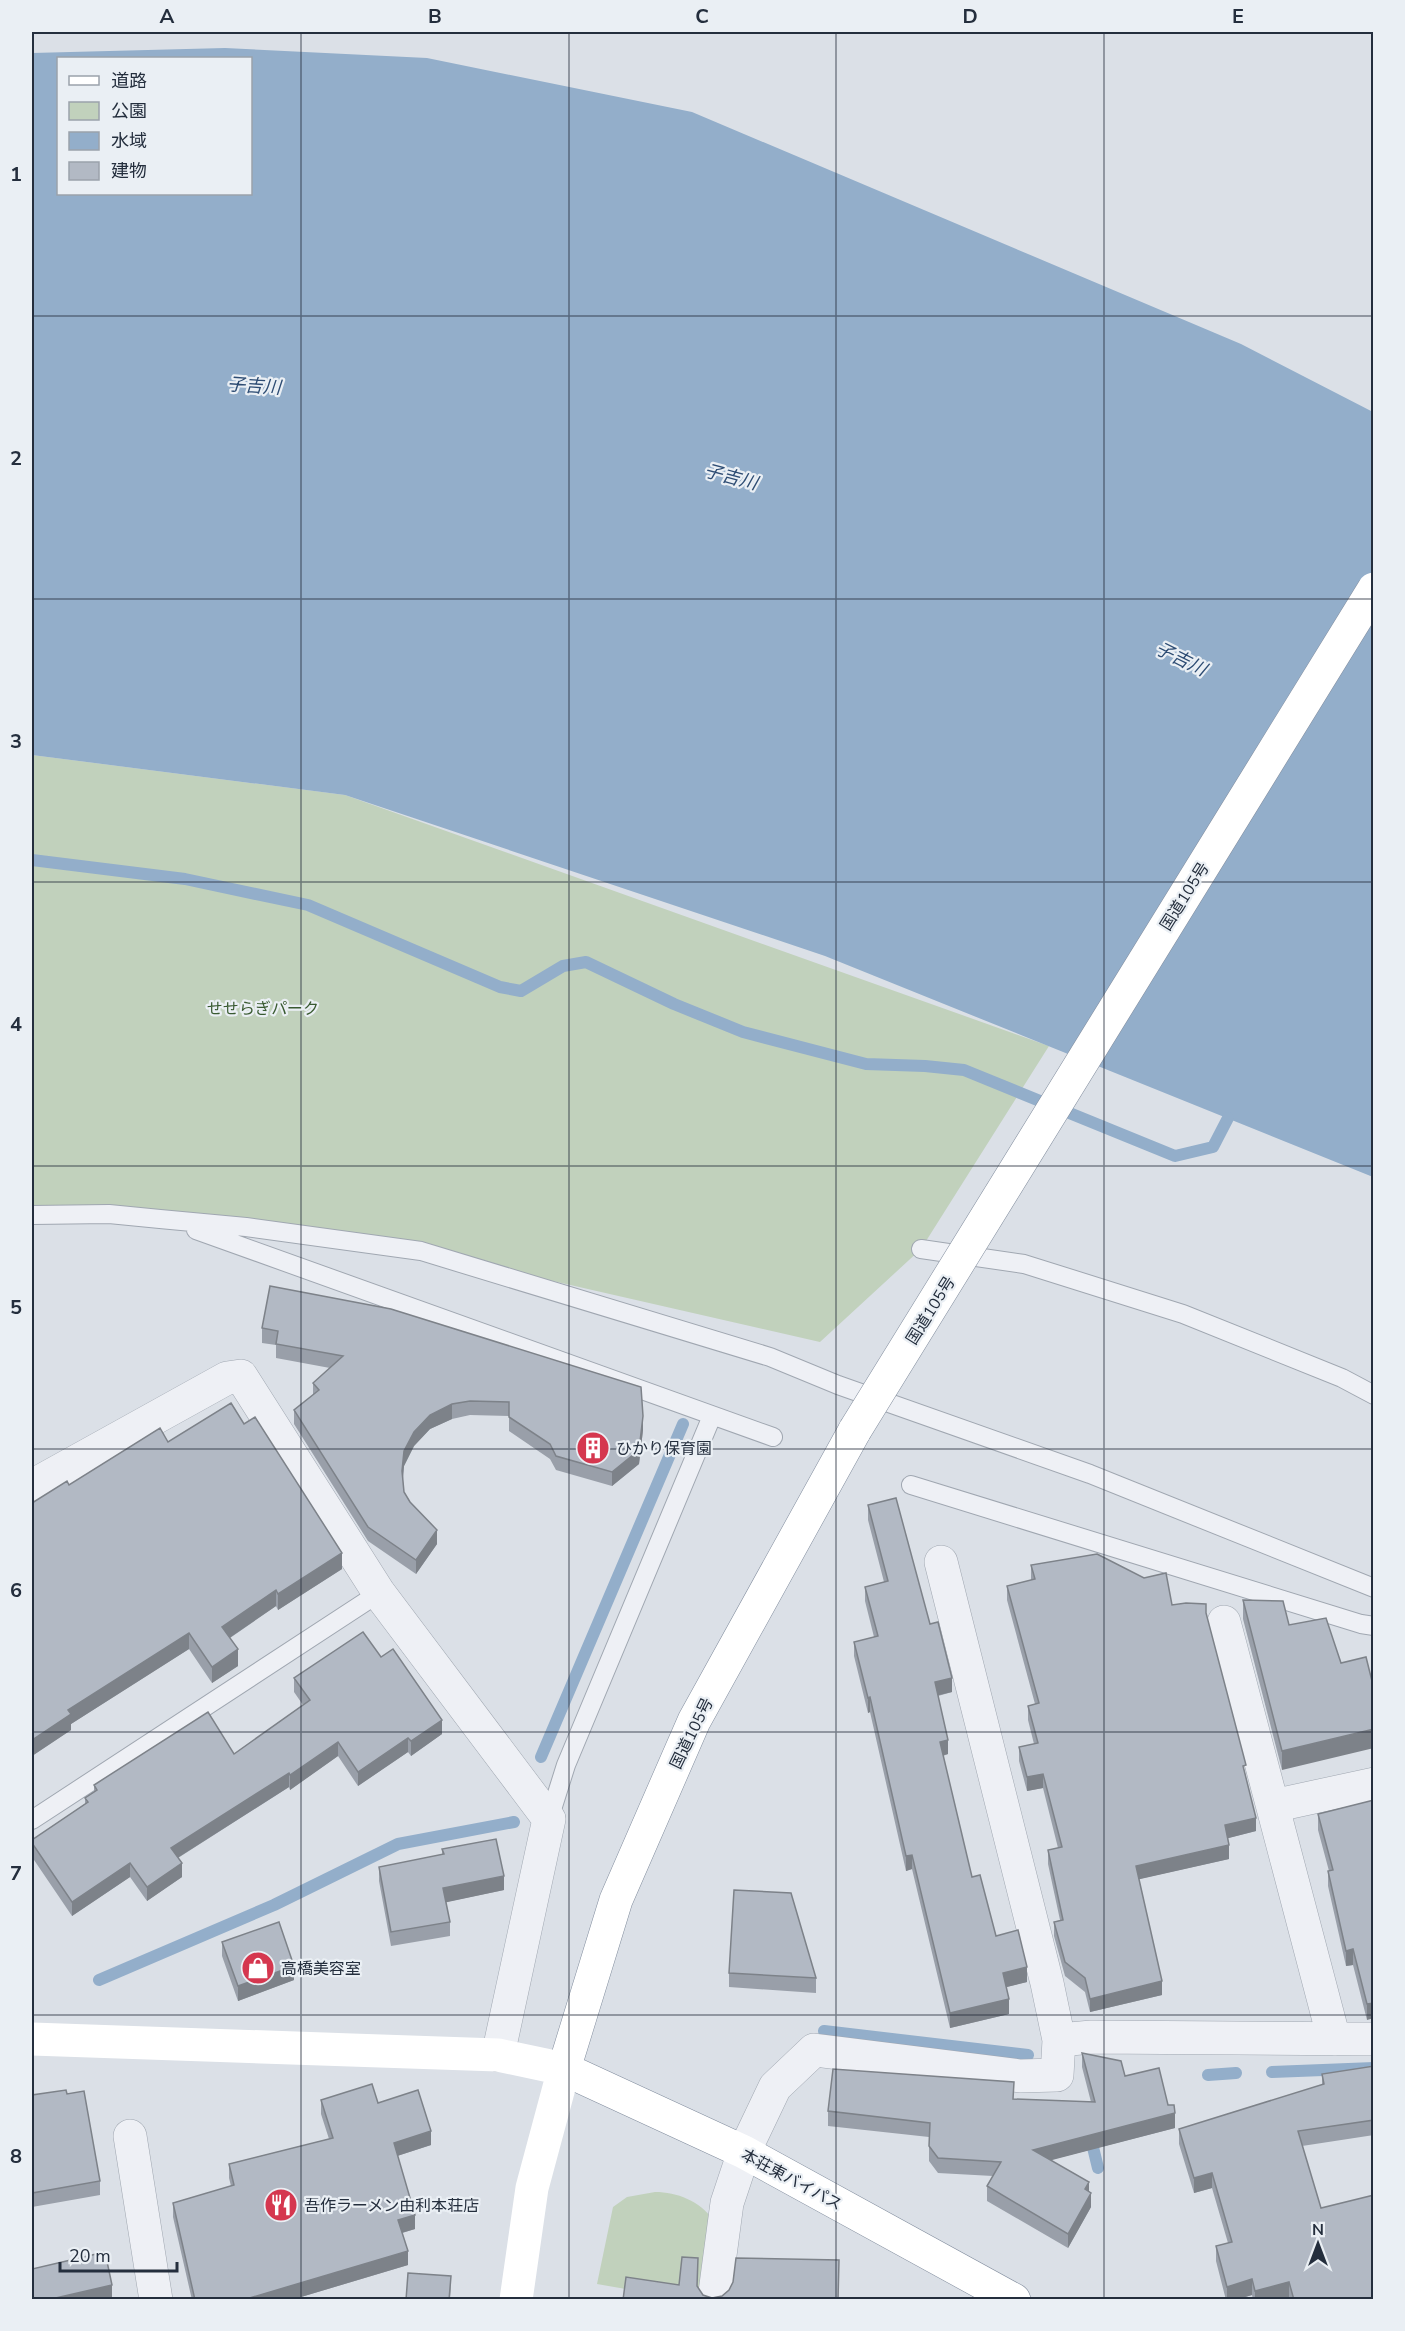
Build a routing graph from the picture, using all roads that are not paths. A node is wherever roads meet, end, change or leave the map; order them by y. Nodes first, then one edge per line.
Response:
1 (1374, 589) edge
2 (32, 1215) edge
3 (160, 1219) junction
4 (921, 1249) dead end
5 (1374, 1395) edge
6 (712, 1416) junction
7 (772, 1437) dead end
8 (911, 1485) dead end
9 (32, 1486) edge
10 (941, 1562) dead end
11 (1374, 1588) edge
12 (379, 1593) junction
13 (1224, 1622) dead end
14 (1374, 1626) edge
15 (1374, 1784) edge
16 (1273, 1806) junction
17 (549, 1819) junction
18 (32, 1820) edge
19 (32, 2039) edge
20 (1334, 2039) junction
21 (1374, 2039) edge
22 (1059, 2040) junction
23 (498, 2055) junction
24 (564, 2069) junction
25 (130, 2136) dead end
26 (744, 2152) junction
27 (156, 2300) edge
28 (516, 2300) edge
29 (714, 2300) edge
30 (1014, 2300) edge

1 - 24 main road, 国道105号, bridge
2 - 3 lane
3 - 6 lane
3 - 11 lane
4 - 5 lane
6 - 7 lane
6 - 17 lane
8 - 14 lane
9 - 12 street
10 - 22 street
12 - 17 street
12 - 18 lane
13 - 16 street
15 - 16 street
16 - 20 street
17 - 23 street
19 - 23 main road, 本荘東バイパス
20 - 21 street
20 - 22 street
22 - 26 street
23 - 24 main road, 本荘東バイパス
24 - 26 main road, 本荘東バイパス
24 - 28 main road, 国道105号
25 - 27 street
26 - 29 street
26 - 30 main road, 本荘東バイパス

